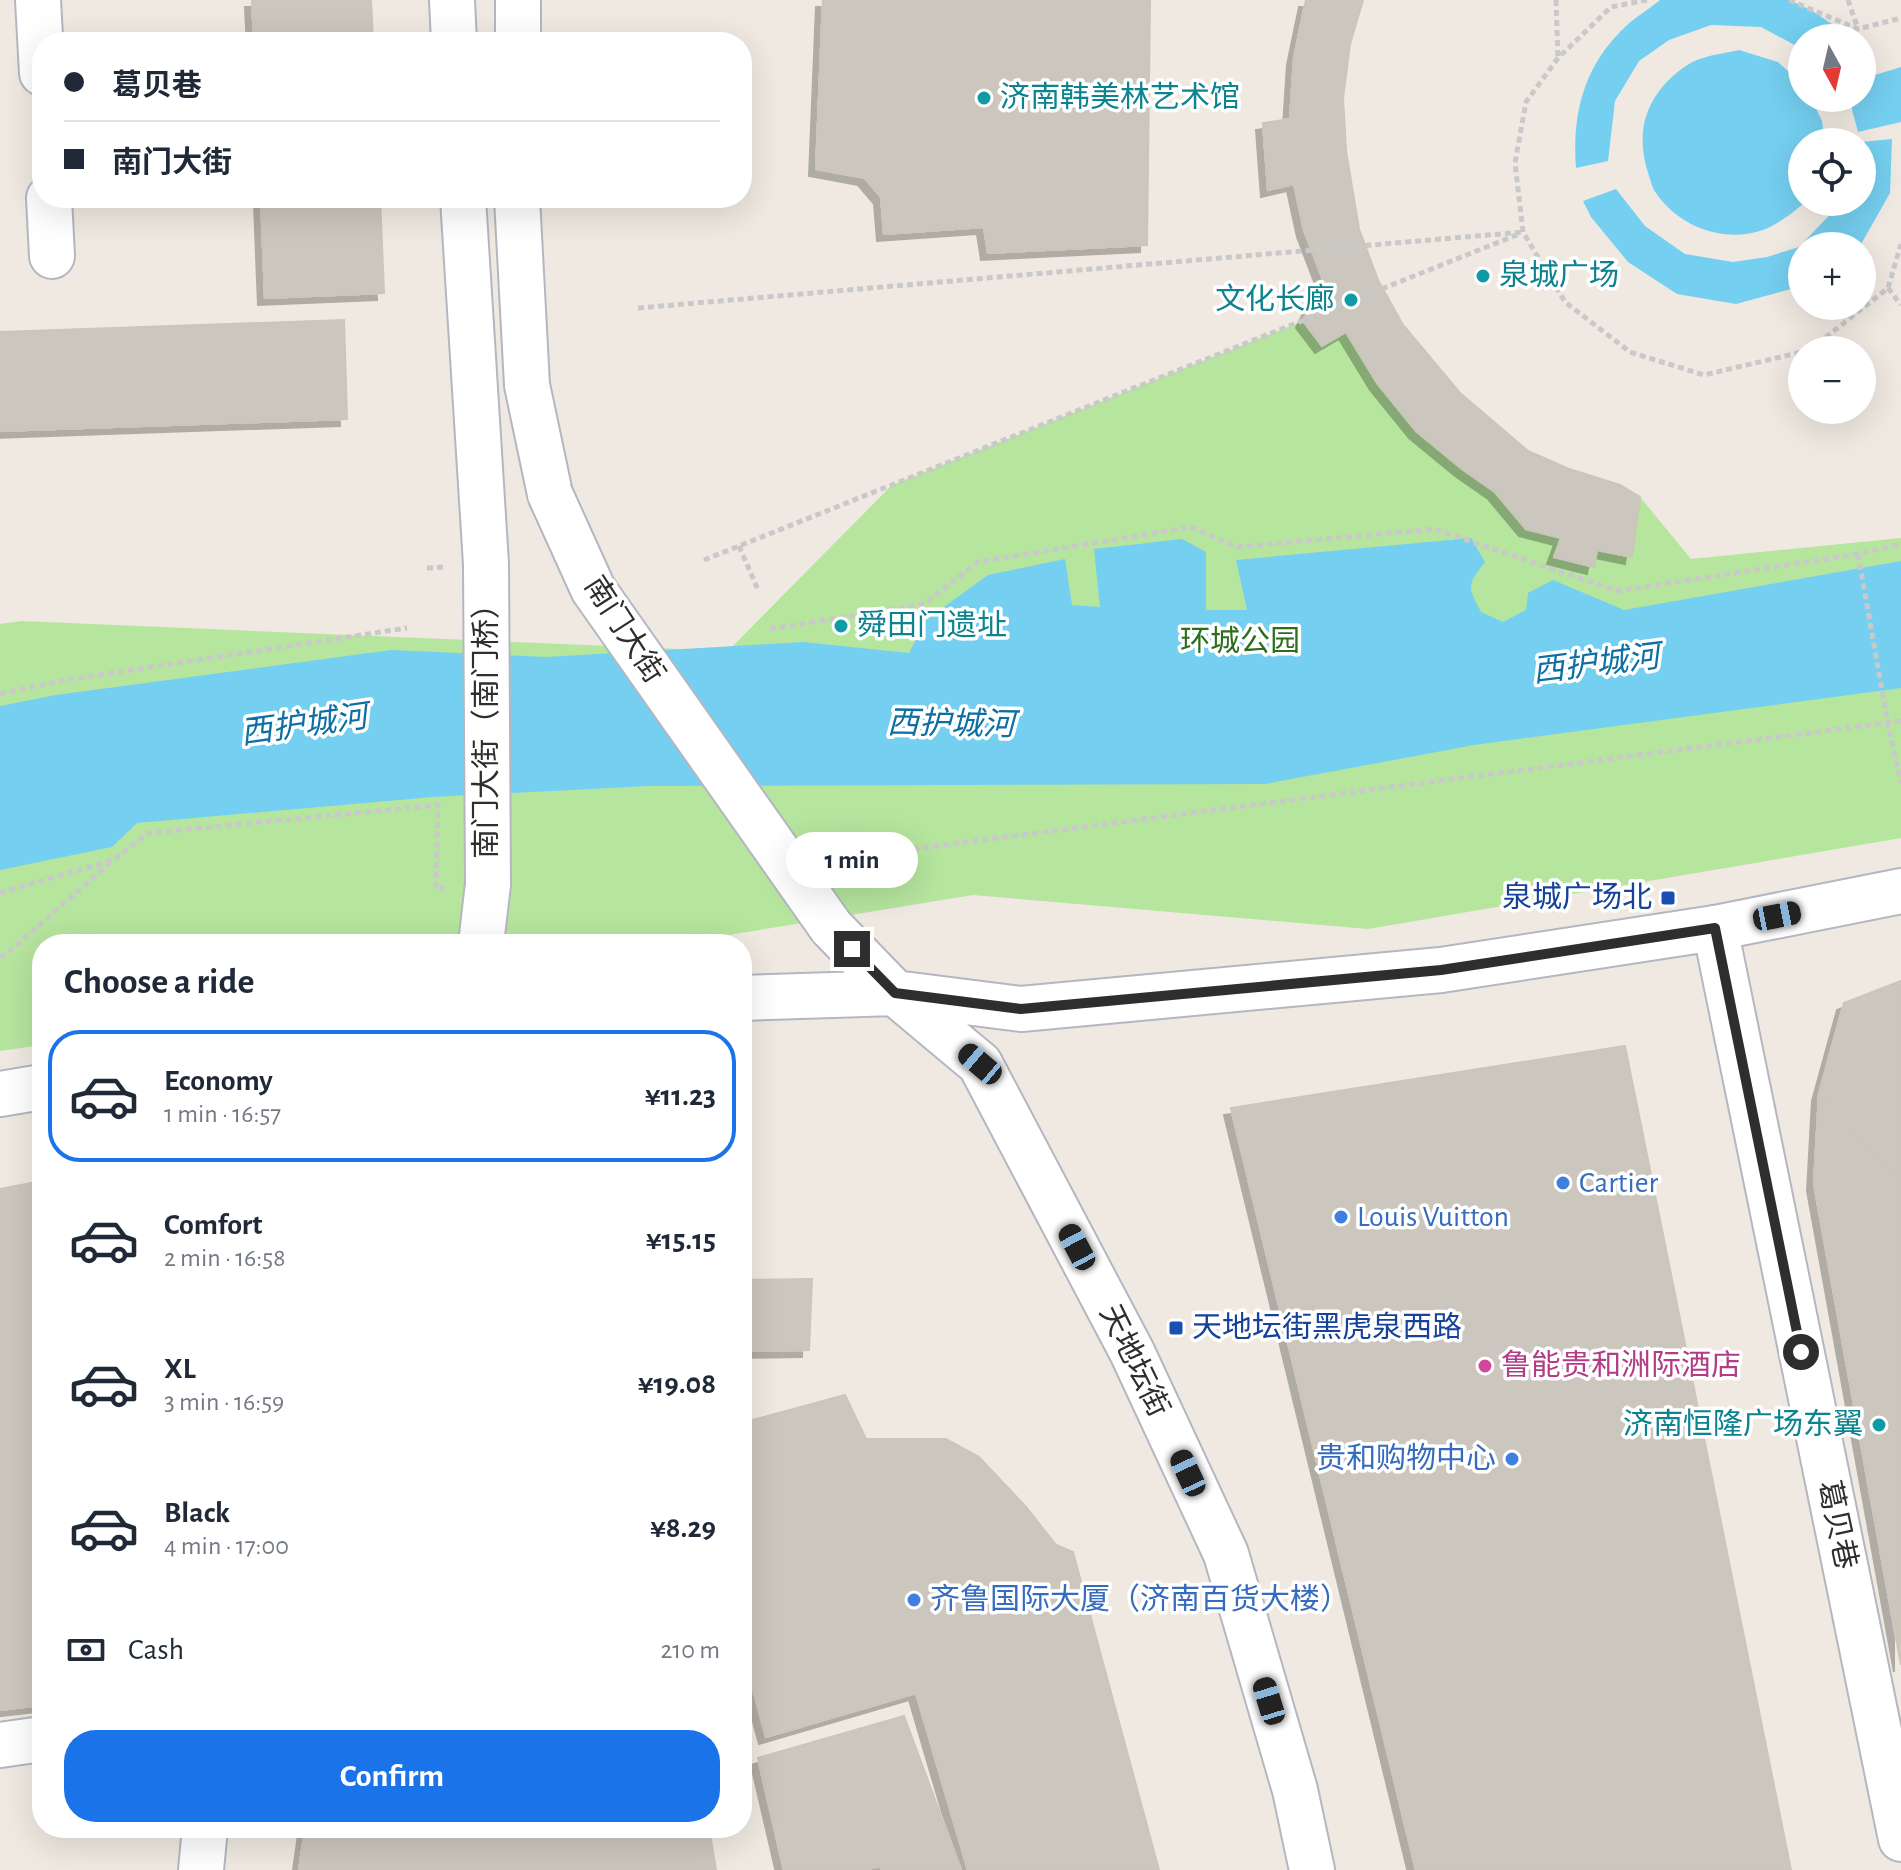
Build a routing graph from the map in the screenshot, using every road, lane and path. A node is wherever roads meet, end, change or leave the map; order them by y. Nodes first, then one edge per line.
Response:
1 (38, 0) edge
2 (452, 0) edge
3 (518, 0) edge
4 (1556, 0) edge
5 (1647, 0) edge
6 (1789, 0) edge
7 (1848, 0) edge
8 (1901, 18) edge
9 (1846, 24) edge
10 (1856, 24) edge
11 (1876, 24) edge
12 (40, 32) edge
13 (454, 32) edge
14 (518, 32) edge
15 (1558, 58) junction
16 (50, 208) edge
17 (464, 208) edge
18 (518, 208) edge
19 (1523, 232) junction
20 (1901, 244) edge
21 (52, 256) dead end
22 (1888, 288) junction
23 (1901, 305) edge
24 (638, 308) dead end
25 (1828, 336) edge
26 (1788, 355) edge
27 (1901, 544) edge
28 (739, 546) junction
29 (1858, 554) junction
30 (704, 560) dead end
31 (759, 592) dead end
32 (407, 628) dead end
33 (770, 629) dead end
34 (0, 694) edge
35 (1901, 721) edge
36 (1888, 724) junction
37 (1901, 784) edge
38 (913, 849) dead end
39 (113, 860) junction
40 (472, 886) junction
41 (1901, 891) edge
42 (0, 893) edge
43 (1715, 928) junction
44 (479, 934) edge
45 (0, 957) edge
46 (895, 993) junction
47 (752, 998) edge
48 (32, 1089) edge
49 (0, 1094) edge
50 (32, 1740) edge
51 (0, 1745) edge
52 (204, 1838) edge
53 (1901, 1839) edge
54 (201, 1870) edge
55 (1312, 1870) edge

1 - 12 main road
2 - 13 main road
3 - 14 main road
4 - 15 path
5 - 15 path
6 - 9 path
7 - 10 path
8 - 11 path
15 - 19 path
16 - 21 main road
17 - 40 main road, 南门大街（南门桥）, bridge
18 - 46 main road, 南门大街, bridge
19 - 24 path
19 - 26 path
19 - 28 path
20 - 22 path
22 - 23 path
22 - 25 path
27 - 29 path
28 - 30 path
28 - 31 path
29 - 33 path
29 - 36 path
32 - 34 path
35 - 36 path
36 - 37 path
36 - 38 path
39 - 40 path
39 - 42 path
39 - 45 path
40 - 44 main road
41 - 43 main road
43 - 46 main road
43 - 53 main road, 葛贝巷
46 - 47 main road
46 - 55 main road, 天地坛街
48 - 49 main road
50 - 51 main road
52 - 54 main road

